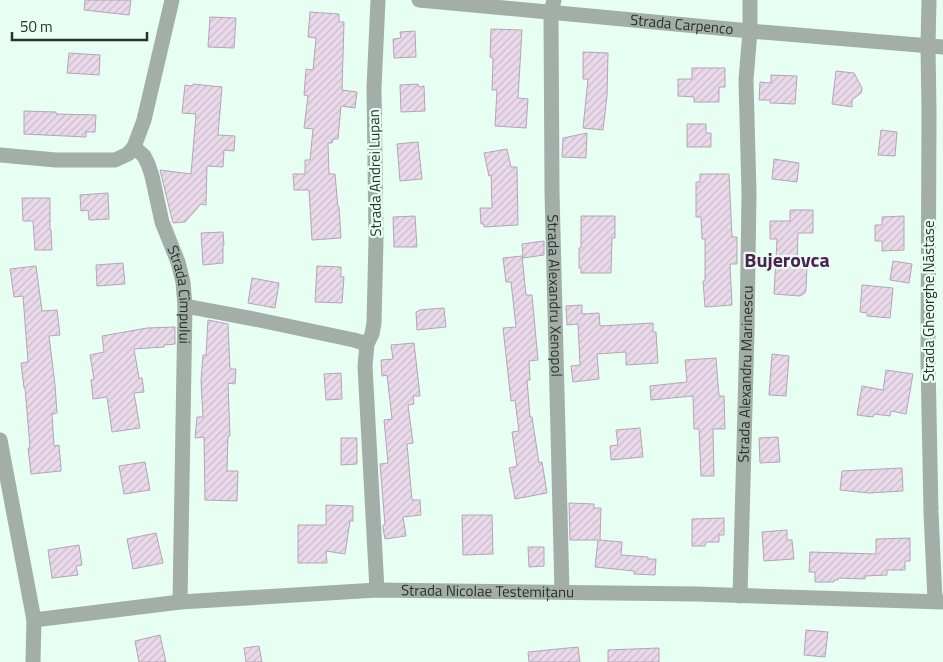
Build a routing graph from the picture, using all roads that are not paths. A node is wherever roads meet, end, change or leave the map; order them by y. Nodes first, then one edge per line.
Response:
1 (172, 0) edge
2 (378, 0) edge
3 (420, 0) edge
4 (750, 0) edge
5 (930, 0) edge
6 (552, 6) edge
7 (750, 31) junction
8 (935, 46) edge
9 (134, 147) junction
10 (0, 155) edge
11 (185, 306) junction
12 (367, 344) junction
13 (0, 440) edge
14 (377, 590) junction
15 (562, 592) junction
16 (740, 596) junction
17 (939, 601) edge
18 (180, 602) junction
19 (34, 620) junction
20 (33, 662) edge

1 - 9 street
2 - 12 street, Strada Andrei Lupan
3 - 6 street, Strada Carpenco
4 - 7 street, Strada Alexandru Marinescu
5 - 8 street, Strada Gheorghe Năstase
6 - 7 street, Strada Carpenco
6 - 15 street, Strada Alexandru Xenopol
7 - 8 street, Strada Carpenco
7 - 16 street, Strada Alexandru Marinescu
8 - 17 street, Strada Gheorghe Năstase
9 - 10 street
9 - 11 street, Strada Cîmpului
11 - 12 street
11 - 18 street, Strada Cîmpului
12 - 14 street, Strada Andrei Lupan
13 - 19 street
14 - 15 street, Strada Nicolae Testemițanu
14 - 18 street, Strada Nicolae Testemițanu
15 - 16 street, Strada Nicolae Testemițanu
16 - 17 street, Strada Nicolae Testemițanu
18 - 19 street, Strada Nicolae Testemițanu
19 - 20 street

